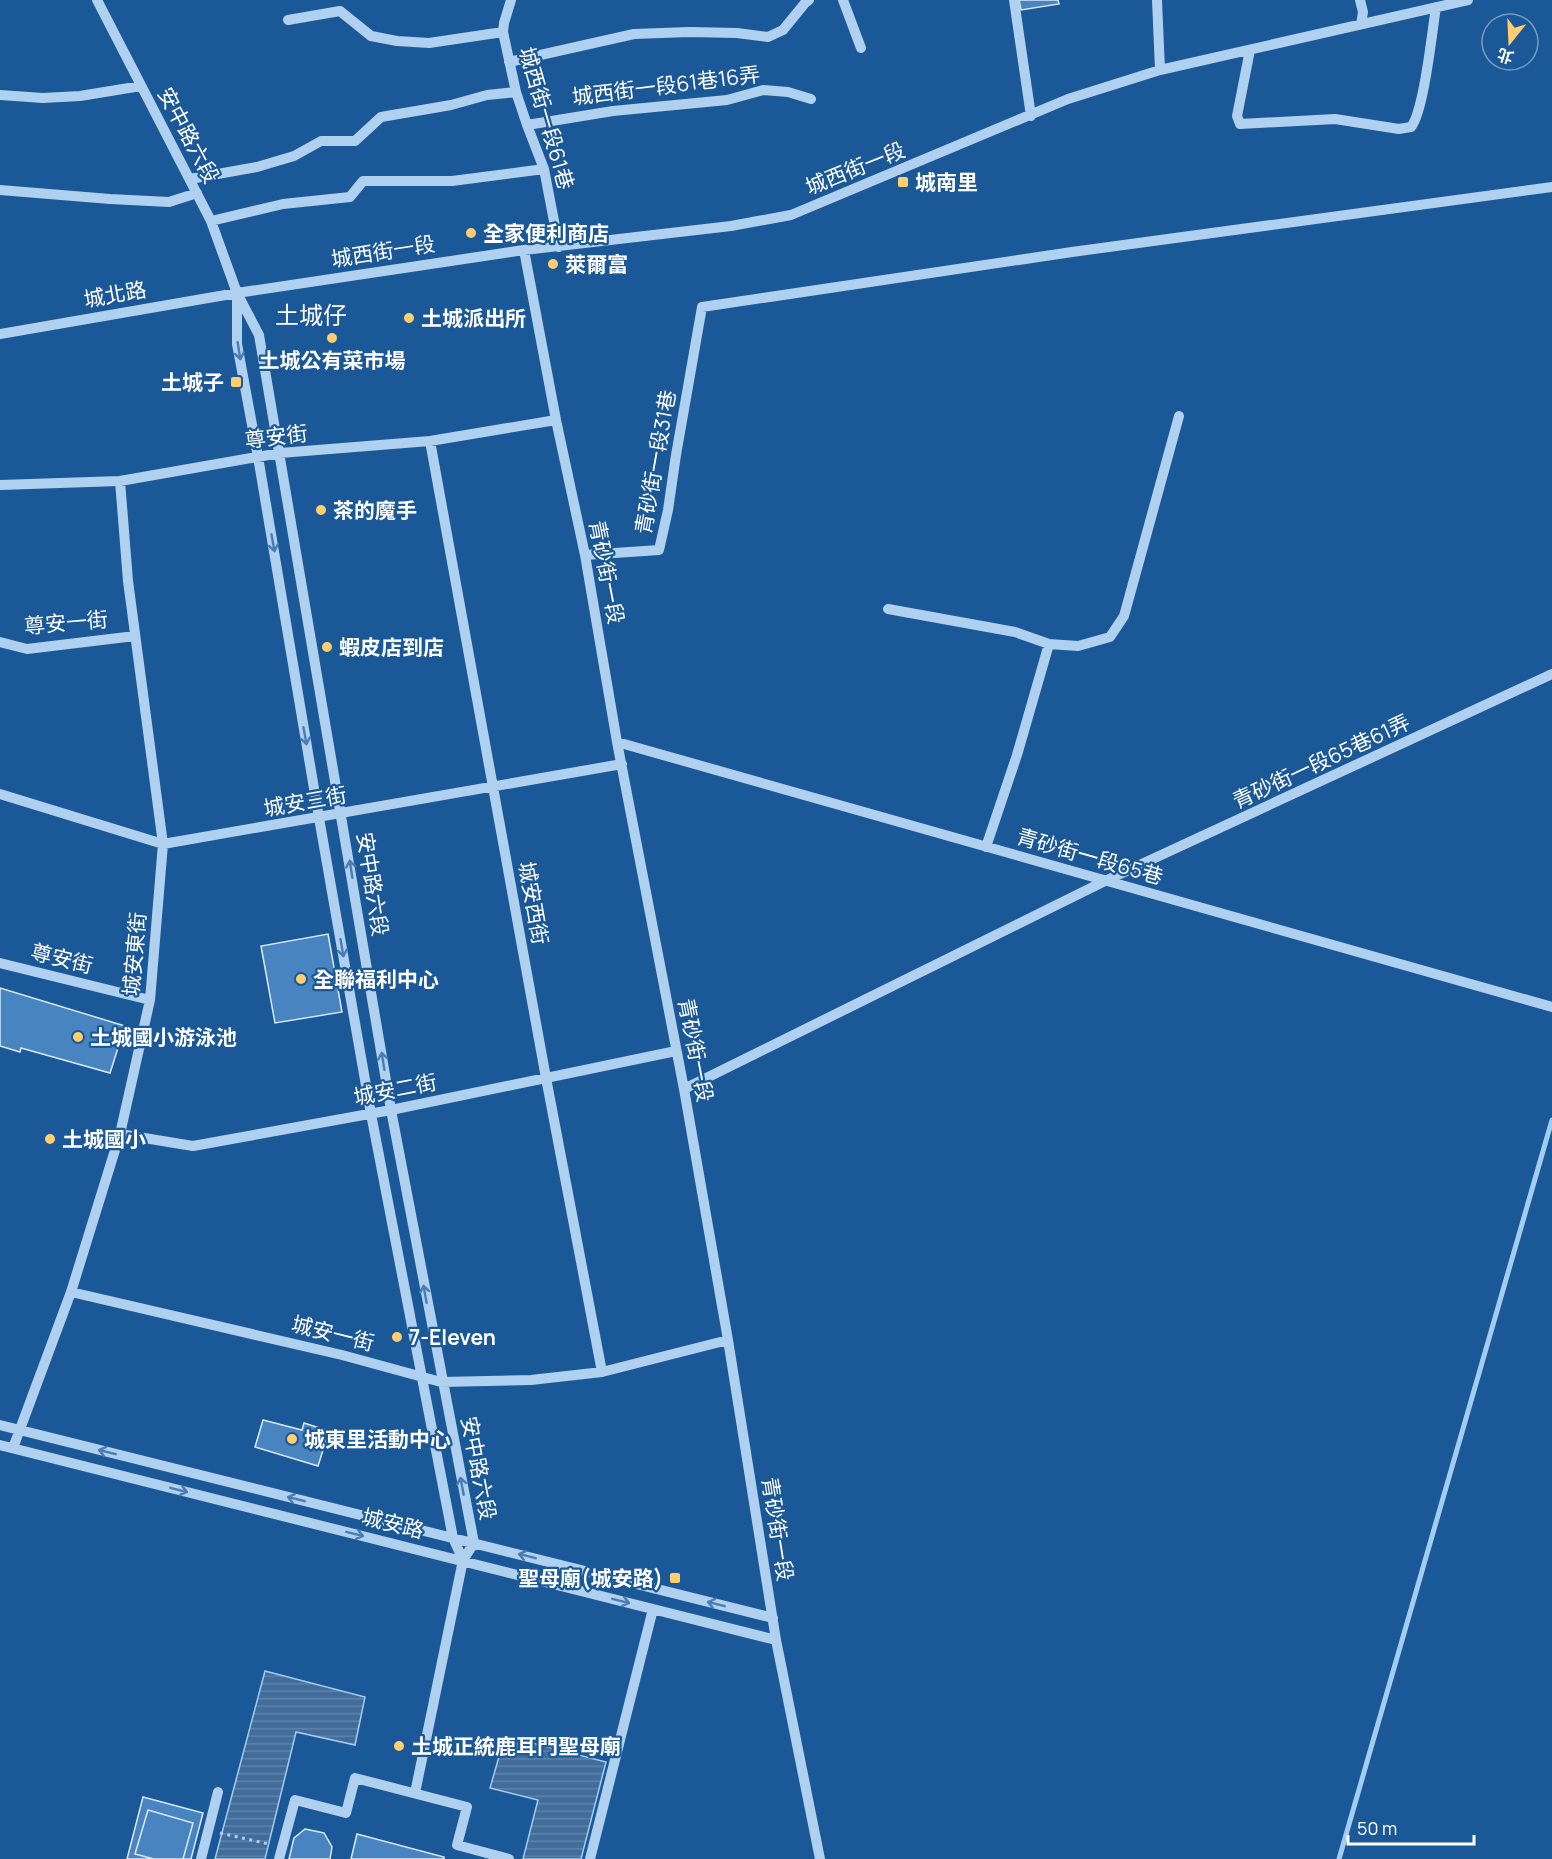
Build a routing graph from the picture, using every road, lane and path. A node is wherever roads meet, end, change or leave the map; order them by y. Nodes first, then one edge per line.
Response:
1 (97, 0) edge
2 (511, 0) edge
3 (810, 0) edge
4 (843, 0) edge
5 (1014, 0) edge
6 (1156, 0) edge
7 (1360, 0) edge
8 (1468, 0) edge
9 (1422, 5) edge
10 (1436, 8) junction
11 (288, 20) dead end
12 (1361, 24) junction
13 (503, 32) junction
14 (861, 48) dead end
15 (1250, 50) junction
16 (509, 62) junction
17 (1160, 70) junction
18 (141, 86) junction
19 (516, 92) junction
20 (0, 95) edge
21 (811, 99) dead end
22 (1031, 116) junction
23 (527, 125) junction
24 (544, 169) junction
25 (190, 179) junction
26 (1552, 187) edge
27 (0, 190) edge
28 (197, 193) junction
29 (211, 221) junction
30 (559, 247) junction
31 (524, 250) junction
32 (237, 293) junction
33 (0, 334) edge
34 (1179, 416) dead end
35 (556, 420) junction
36 (430, 441) junction
37 (280, 453) junction
38 (258, 458) junction
39 (120, 481) junction
40 (0, 485) edge
41 (585, 555) junction
42 (888, 609) dead end
43 (135, 636) junction
44 (0, 642) edge
45 (1049, 644) junction
46 (1552, 674) edge
47 (617, 742) junction
48 (622, 764) junction
49 (493, 787) junction
50 (0, 794) edge
51 (342, 814) junction
52 (319, 818) junction
53 (163, 844) junction
54 (987, 847) junction
55 (1105, 880) junction
56 (0, 963) edge
57 (150, 1000) junction
58 (1552, 1007) edge
59 (676, 1051) junction
60 (546, 1078) junction
61 (684, 1089) junction
62 (391, 1110) junction
63 (371, 1114) junction
64 (120, 1134) junction
65 (71, 1292) junction
66 (728, 1340) junction
67 (602, 1372) junction
68 (421, 1377) junction
69 (441, 1382) junction
70 (0, 1425) edge
71 (20, 1430) junction
72 (0, 1445) edge
73 (13, 1448) junction
74 (453, 1538) junction
75 (474, 1543) junction
76 (463, 1560) junction
77 (653, 1609) junction
78 (773, 1618) junction
79 (776, 1640) junction
80 (218, 1792) dead end
81 (415, 1794) junction
82 (208, 1830) junction
83 (282, 1847) junction
84 (201, 1859) edge
85 (279, 1859) edge
86 (509, 1859) edge
87 (590, 1859) edge
88 (820, 1859) edge

1 - 18 street, 安中路六段
2 - 13 street, 城西街一段61巷
3 - 16 street
4 - 14 street
5 - 22 street
6 - 17 street
7 - 12 street
8 - 10 street, 城西街一段
9 - 10 street, 城西街一段
9 - 12 street, 城西街一段
10 - 15 street
11 - 13 street
12 - 15 street, 城西街一段
13 - 16 street, 城西街一段61巷
15 - 17 street, 城西街一段
16 - 19 street, 城西街一段61巷
17 - 22 street, 城西街一段
18 - 20 street
18 - 25 street, 安中路六段
19 - 23 street, 城西街一段61巷
19 - 25 street
21 - 23 street, 城西街一段61巷16弄
22 - 30 street, 城西街一段
23 - 24 street, 城西街一段61巷
24 - 29 street
24 - 30 street, 城西街一段61巷
25 - 28 street, 安中路六段
26 - 41 street, 青砂街一段31巷
27 - 28 street
28 - 29 street, 安中路六段
29 - 32 street, 安中路六段
30 - 31 street, 城西街一段
31 - 32 street, 城西街一段
31 - 35 street, 青砂街一段
32 - 33 street, 城北路
32 - 37 street, 安中路六段
32 -> 38 street, 安中路六段
34 - 45 street
35 - 36 street, 尊安街
35 - 41 street, 青砂街一段
36 - 37 street, 尊安街
36 - 49 street, 城安西街
37 - 38 street, 尊安街
37 - 51 street, 安中路六段
38 - 39 street, 尊安街
38 -> 52 street, 安中路六段
39 - 40 street, 尊安街
39 - 43 street, 城安東街
41 - 47 street, 青砂街一段
42 - 45 street
43 - 44 street, 尊安一街
43 - 53 street, 城安東街
45 - 54 street
46 - 55 street, 青砂街一段65巷61弄
47 - 48 street, 青砂街一段
47 - 54 street, 青砂街一段65巷
48 - 49 street, 城安三街
48 - 59 street, 青砂街一段
49 - 51 street, 城安三街
49 - 60 street, 城安西街
50 - 53 street, 城安三街
51 - 52 street, 城安三街
62 -> 51 street, 安中路六段
52 - 53 street, 城安三街
52 -> 63 street, 安中路六段
53 - 57 street, 城安東街
54 - 55 street, 青砂街一段65巷
55 - 58 street, 青砂街一段65巷
55 - 61 street, 青砂街一段65巷61弄
56 - 57 street, 尊安街
57 - 64 street, 城安東街
59 - 60 street, 城安二街
59 - 61 street, 青砂街一段
60 - 62 street, 城安二街
60 - 67 street, 城安西街
61 - 66 street, 青砂街一段
62 - 63 street, 城安二街
69 -> 62 street, 安中路六段
63 - 64 street, 城安二街
63 - 68 street, 安中路六段
64 - 65 street, 城安東街
65 - 68 street, 城安一街
65 - 71 street, 城安東街
66 - 67 street, 城安一街
66 - 78 street, 青砂街一段
67 - 69 street, 城安一街
68 - 69 street, 城安一街
68 - 74 street, 安中路六段
75 -> 69 street, 安中路六段
70 - 71 street, 城安路
71 - 73 street, 城安東街
74 -> 71 street, 城安路
72 - 73 street, 城安路
73 -> 76 street, 城安路
74 - 75 street, 城安路
74 - 76 street, 安中路六段
75 - 76 street, 安中路六段
78 -> 75 street, 城安路
76 -> 77 street, 城安路
76 - 81 street
77 - 79 street, 城安路
77 - 87 street
78 - 79 street, 青砂街一段
79 - 88 street, 青砂街一段
80 - 82 street
81 - 83 street
81 - 86 street
82 - 83 path
82 - 84 street
83 - 85 street

